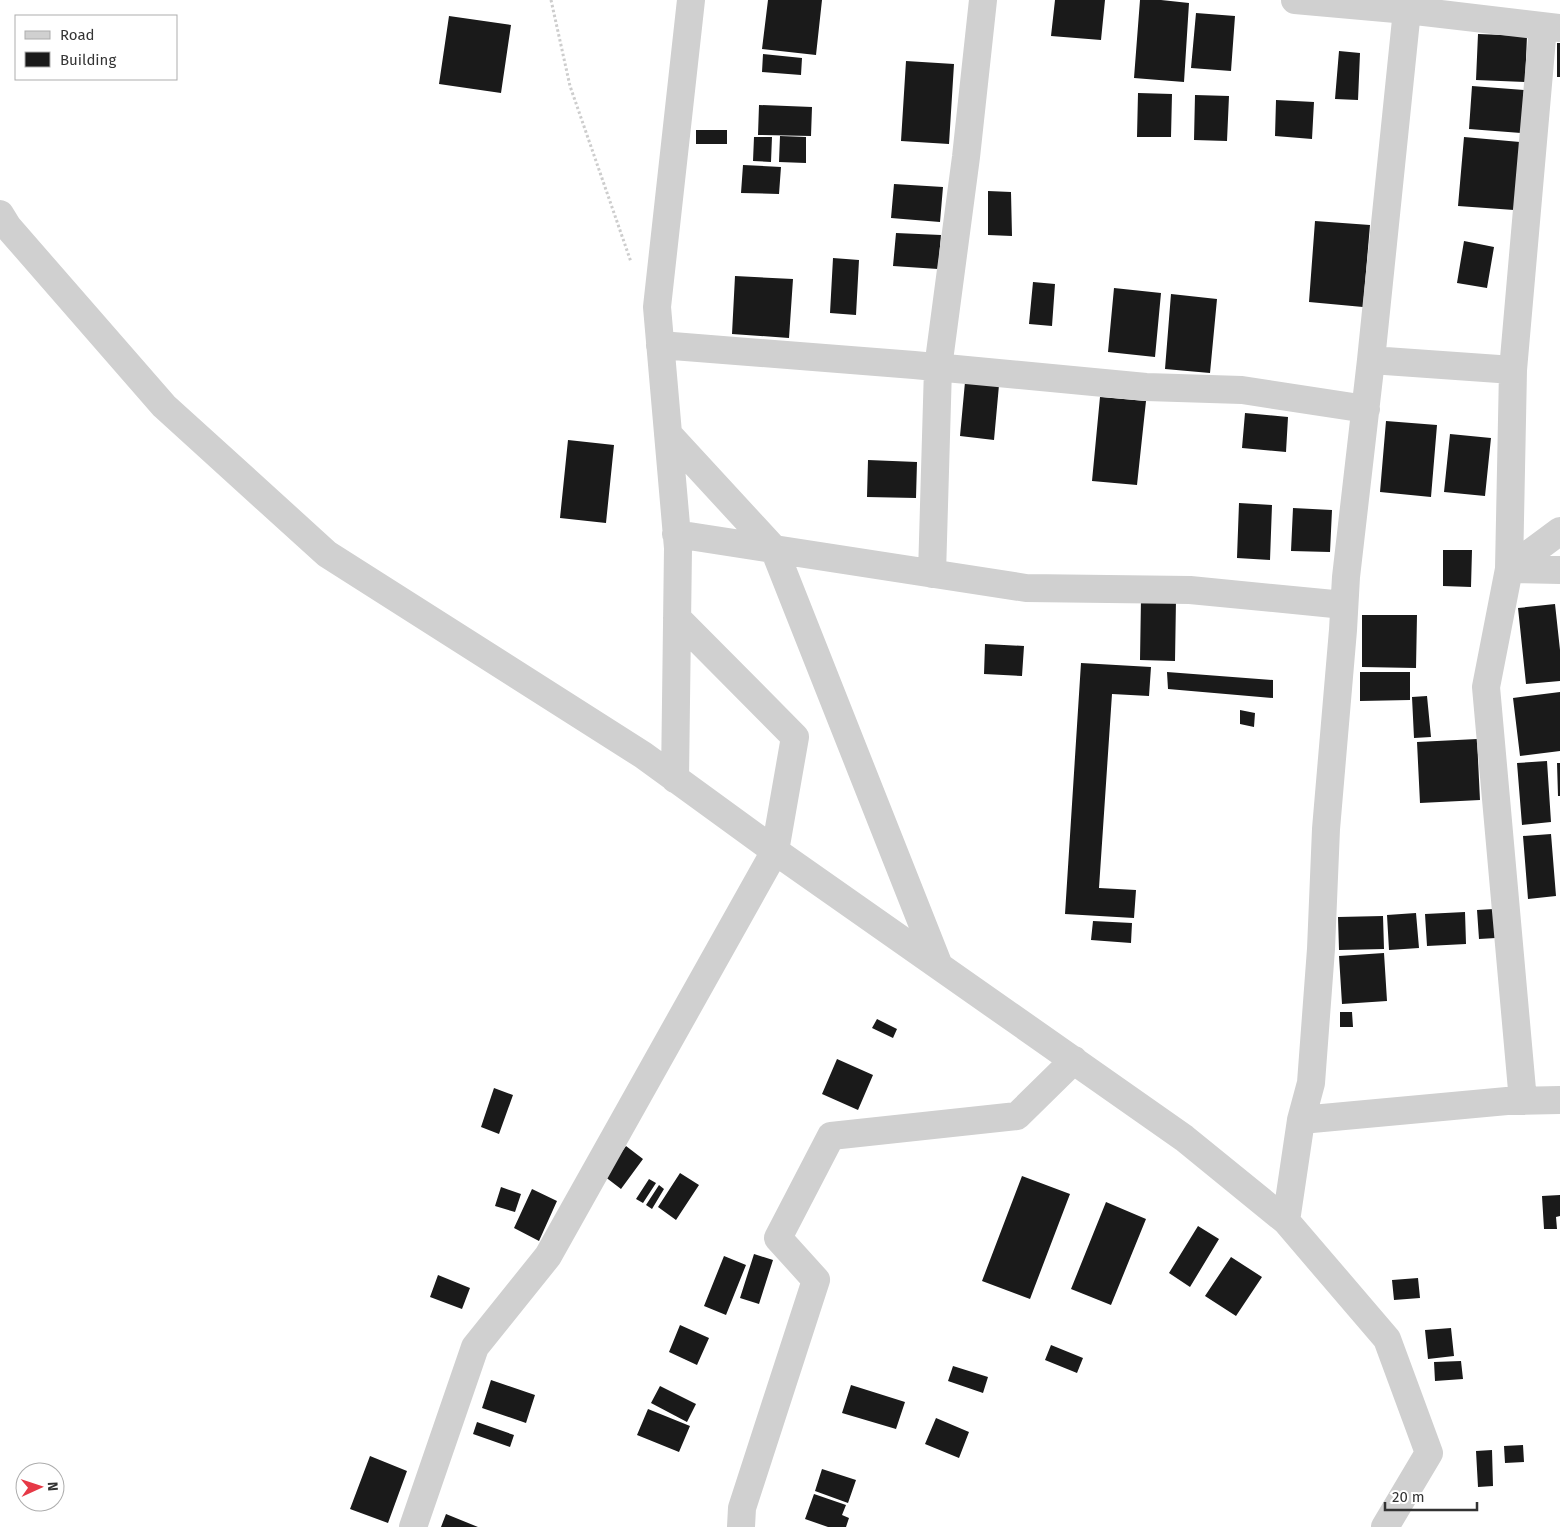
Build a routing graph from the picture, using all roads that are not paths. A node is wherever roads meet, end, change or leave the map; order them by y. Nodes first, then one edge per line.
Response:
1 (692, 0) edge
2 (983, 0) edge
3 (1295, 0) edge
4 (1407, 10) junction
5 (1551, 27) edge
6 (0, 214) edge
7 (660, 345) junction
8 (1371, 360) junction
9 (938, 368) junction
10 (1513, 370) junction
11 (1366, 409) junction
12 (668, 434) junction
13 (1560, 532) edge
14 (676, 534) junction
15 (774, 549) junction
16 (1509, 568) junction
17 (1560, 570) edge
18 (932, 574) junction
19 (1344, 605) junction
20 (677, 618) junction
21 (675, 779) junction
22 (775, 851) junction
23 (939, 966) junction
24 (1074, 1060) junction
25 (1560, 1100) edge
26 (1523, 1101) junction
27 (1302, 1120) junction
28 (1286, 1221) junction
29 (413, 1527) edge
30 (741, 1527) edge
31 (1385, 1527) edge

1 - 7 street
2 - 9 street
3 - 4 street
4 - 5 street
4 - 8 street
5 - 10 street
6 - 21 street
7 - 9 street
7 - 12 street
8 - 10 street
8 - 11 street
9 - 11 street
9 - 18 street
10 - 16 street
11 - 19 street
12 - 14 street
12 - 15 street
13 - 16 street
14 - 15 street
14 - 20 street
15 - 18 street
15 - 23 street
16 - 17 street
16 - 26 street
18 - 19 street
19 - 27 street
20 - 21 street
20 - 22 street
21 - 22 street
22 - 23 street
22 - 29 street
23 - 24 street
24 - 28 street
24 - 30 street
25 - 26 street
26 - 27 street
27 - 28 street
28 - 31 street

